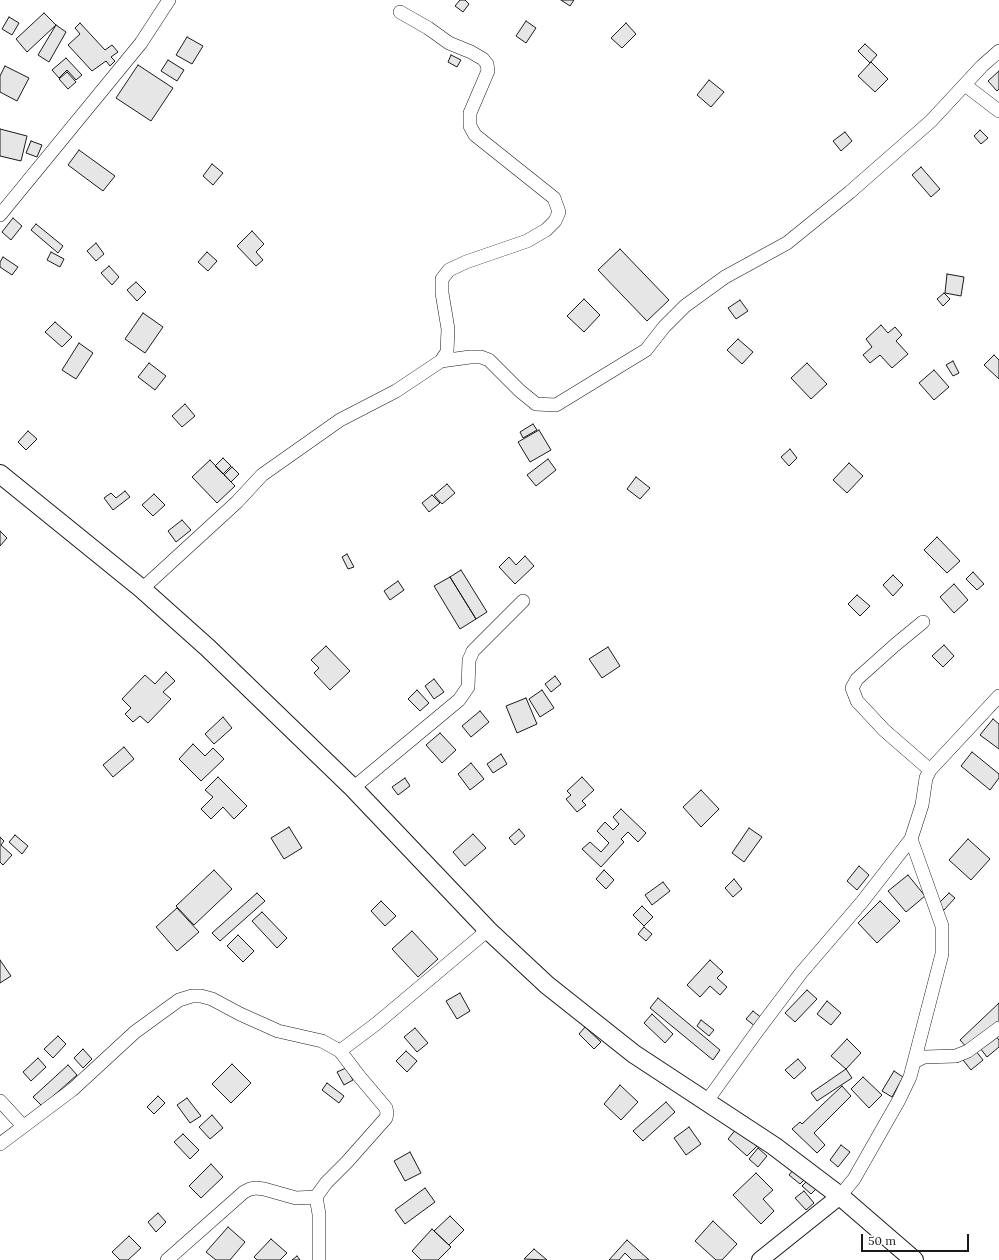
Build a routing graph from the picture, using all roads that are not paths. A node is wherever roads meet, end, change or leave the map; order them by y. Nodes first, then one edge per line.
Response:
1 (169, 0) edge
2 (400, 12) dead end
3 (999, 51) edge
4 (965, 84) junction
5 (999, 111) edge
6 (0, 215) edge
7 (441, 361) junction
8 (0, 474) edge
9 (142, 589) junction
10 (523, 601) dead end
11 (923, 622) dead end
12 (999, 696) edge
13 (930, 770) junction
14 (353, 788) junction
15 (911, 839) junction
16 (488, 930) junction
17 (999, 1028) edge
18 (340, 1051) junction
19 (914, 1062) junction
20 (0, 1101) edge
21 (708, 1101) junction
22 (23, 1126) junction
23 (0, 1144) edge
24 (316, 1196) junction
25 (840, 1196) junction
26 (167, 1260) edge
27 (320, 1260) edge
28 (760, 1260) edge
29 (914, 1260) edge

1 - 6 street
2 - 7 street
3 - 4 street
4 - 5 street
4 - 7 street
7 - 9 street
8 - 9 main road
9 - 14 main road
10 - 14 street
11 - 13 street
12 - 13 street
13 - 15 street
14 - 16 main road
15 - 19 street
15 - 21 street
16 - 18 street
16 - 21 main road
17 - 19 street
18 - 22 street
18 - 24 street
19 - 25 street
20 - 22 street
21 - 25 main road
22 - 23 street
24 - 26 street
24 - 27 street
25 - 28 street
25 - 29 main road

